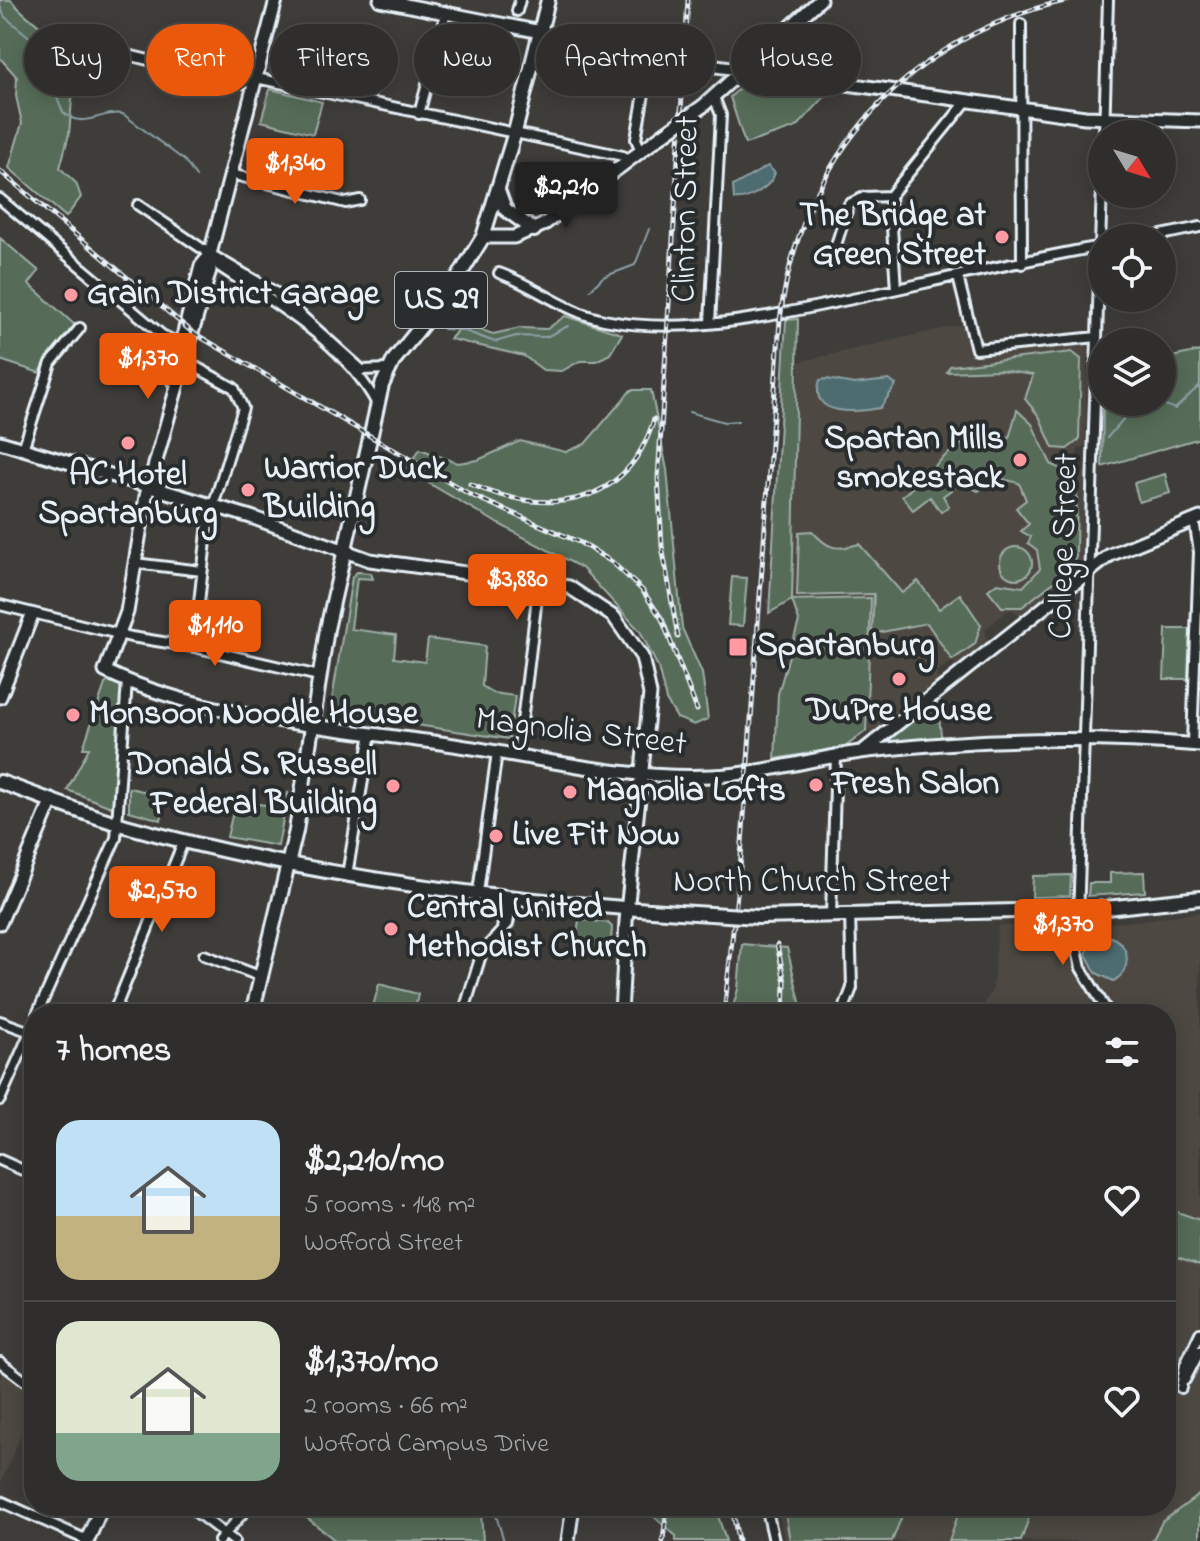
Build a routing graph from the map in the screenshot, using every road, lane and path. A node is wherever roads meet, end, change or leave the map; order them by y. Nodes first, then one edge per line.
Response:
1 (276, 0) edge
2 (380, 0) edge
3 (520, 0) edge
4 (548, 0) edge
5 (820, 0) edge
6 (1108, 0) edge
7 (517, 11) dead end
8 (446, 13) junction
9 (542, 24) edge
10 (794, 24) edge
11 (1021, 24) dead end
12 (536, 29) edge
13 (536, 46) edge
14 (130, 56) edge
15 (255, 79) junction
16 (731, 82) edge
17 (861, 87) edge
18 (644, 96) edge
19 (714, 97) junction
20 (966, 102) junction
21 (1021, 108) junction
22 (419, 114) junction
23 (1104, 118) junction
24 (1200, 121) edge
25 (515, 132) junction
26 (641, 151) junction
27 (628, 161) junction
28 (231, 174) junction
29 (498, 190) junction
30 (890, 196) junction
31 (0, 199) edge
32 (360, 200) dead end
33 (138, 205) dead end
34 (1200, 227) edge
35 (534, 230) junction
36 (1176, 232) edge
37 (483, 237) junction
38 (836, 245) dead end
39 (1088, 249) edge
40 (210, 254) junction
41 (1022, 264) junction
42 (499, 273) dead end
43 (958, 277) junction
44 (896, 289) junction
45 (710, 323) junction
46 (80, 328) dead end
47 (1088, 338) edge
48 (181, 344) junction
49 (56, 356) junction
50 (68, 361) dead end
51 (185, 361) junction
52 (389, 369) junction
53 (377, 404) junction
54 (1095, 416) edge
55 (0, 442) edge
56 (23, 449) junction
57 (148, 489) junction
58 (213, 505) junction
59 (1197, 519) edge
60 (343, 552) junction
61 (134, 563) junction
62 (1091, 569) junction
63 (202, 571) junction
64 (539, 581) junction
65 (0, 605) edge
66 (32, 615) junction
67 (119, 634) junction
68 (194, 647) junction
69 (319, 676) junction
70 (127, 681) junction
71 (0, 697) edge
72 (312, 724) junction
73 (371, 733) junction
74 (1084, 739) junction
75 (1196, 744) edge
76 (863, 751) junction
77 (497, 752) junction
78 (518, 755) junction
79 (836, 756) junction
80 (642, 774) junction
81 (0, 782) edge
82 (52, 800) junction
83 (118, 823) junction
84 (184, 840) junction
85 (289, 864) junction
86 (347, 875) junction
87 (478, 892) junction
88 (510, 896) junction
89 (1200, 898) edge
90 (627, 909) junction
91 (1079, 909) junction
92 (850, 914) junction
93 (831, 915) junction
94 (0, 923) edge
95 (204, 955) dead end
96 (262, 977) junction
97 (42, 1004) edge
98 (117, 1004) edge
99 (255, 1004) edge
100 (466, 1004) edge
101 (622, 1004) edge
102 (846, 1004) edge
103 (1103, 1004) edge
104 (0, 1021) edge
105 (24, 1027) edge
106 (24, 1048) edge
107 (0, 1100) edge
108 (0, 1160) edge
109 (24, 1171) edge
110 (1200, 1333) edge
111 (1200, 1351) edge
112 (0, 1362) edge
113 (1192, 1364) edge
114 (1200, 1374) edge
115 (24, 1380) edge
116 (0, 1501) edge
117 (24, 1512) edge
118 (33, 1516) edge
119 (98, 1516) edge
120 (199, 1516) edge
121 (241, 1516) edge
122 (572, 1516) edge
123 (768, 1516) edge
124 (222, 1538) edge
125 (87, 1541) edge
126 (234, 1541) edge
127 (568, 1541) edge
128 (774, 1541) edge

1 - 15 street
2 - 8 street
3 - 7 street
4 - 9 main road, US 29
5 - 10 street
6 - 23 street
8 - 12 street
8 - 22 street
11 - 21 street
13 - 25 main road, US 29
14 - 15 street
15 - 22 street
15 - 28 street
16 - 19 street
17 - 20 street
18 - 26 street
19 - 26 street, bridge
19 - 45 street, Clinton Street
20 - 21 street
20 - 30 street
21 - 23 street
21 - 41 street
22 - 25 street
23 - 24 street
25 - 27 street
25 - 29 main road, US 29
26 - 27 street
27 - 35 street
28 - 32 street
28 - 40 street
29 - 35 main road
29 - 37 main road, US 29
30 - 38 street
30 - 44 street
31 - 48 street
33 - 40 street
34 - 36 street
35 - 37 street
37 - 52 main road, US 29
39 - 41 street
40 - 48 street
40 - 51 street
40 - 52 street
40 - 53 street
41 - 43 street
42 - 45 street
43 - 44 street
43 - 47 street
44 - 45 street
46 - 49 street
48 - 57 street
49 - 50 street
49 - 56 street
51 - 57 street
51 - 58 street
52 - 53 main road, US 29
53 - 60 main road, US 29
54 - 62 street, College Street
55 - 56 street
56 - 57 street
57 - 58 street
57 - 61 street
58 - 60 street
58 - 63 street
59 - 62 street
59 - 75 street
60 - 64 street
60 - 69 main road, US 29
61 - 63 street
61 - 67 street
62 - 74 street, College Street
62 - 76 street
63 - 68 street
64 - 78 street
64 - 80 street
65 - 66 street
66 - 67 street
66 - 71 street
67 - 68 street
67 - 70 street, Magnolia Street
68 - 69 street
69 - 72 main road, US 29
70 - 72 street, Magnolia Street
70 - 83 street
72 - 73 street, Magnolia Street
72 - 85 main road, US 29
73 - 77 street, Magnolia Street
73 - 86 street
74 - 75 street, Magnolia Street
74 - 76 street, Magnolia Street
74 - 91 street, College Street
76 - 79 street, Magnolia Street
77 - 78 street, Magnolia Street
77 - 87 street
78 - 80 street, Magnolia Street
79 - 80 street, Magnolia Street
79 - 93 street
80 - 90 street
81 - 82 main road, North Church Street
82 - 83 main road, North Church Street
82 - 94 street
83 - 84 main road, North Church Street
83 - 97 street
84 - 85 main road, North Church Street
84 - 98 street
85 - 86 main road, North Church Street
85 - 96 main road, US 29
86 - 87 main road, North Church Street
87 - 88 main road, North Church Street
88 - 90 main road, North Church Street
88 - 100 street
89 - 91 main road, North Church Street
90 - 93 main road, North Church Street, bridge
90 - 101 street
91 - 92 main road, North Church Street
91 - 103 street, College Street
92 - 93 main road, North Church Street
92 - 102 street
95 - 96 street
96 - 99 main road, US 29
104 - 105 street
106 - 107 street
108 - 109 street
110 - 113 street
111 - 113 street
112 - 115 street
113 - 114 street
116 - 117 street
118 - 125 street
119 - 125 main road
120 - 124 street
121 - 124 street
122 - 127 street
123 - 128 street
124 - 126 street

